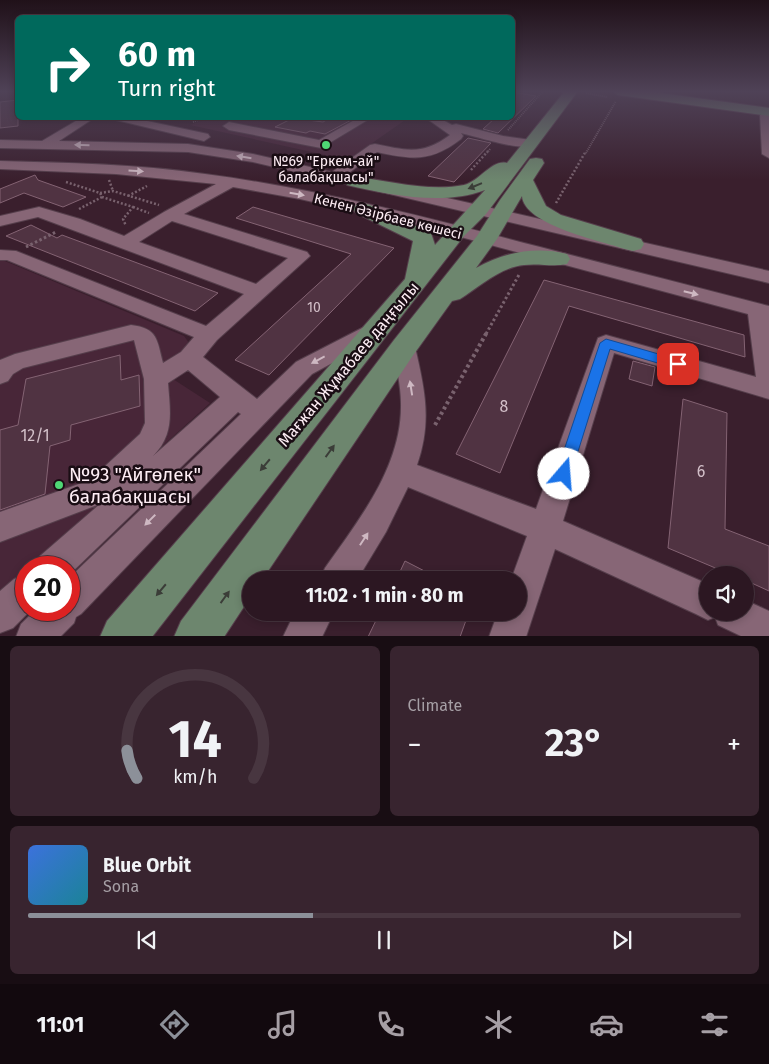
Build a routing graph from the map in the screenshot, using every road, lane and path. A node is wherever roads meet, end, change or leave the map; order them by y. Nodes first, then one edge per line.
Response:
1 (84, 121) edge
2 (132, 121) edge
3 (242, 121) edge
4 (360, 121) edge
5 (437, 121) edge
6 (549, 121) edge
7 (566, 121) edge
8 (603, 121) edge
9 (767, 121) edge
10 (458, 125) dead end
11 (229, 126) junction
12 (204, 137) junction
13 (0, 144) edge
14 (46, 144) junction
15 (530, 145) junction
16 (188, 148) junction
17 (769, 154) edge
18 (0, 165) edge
19 (36, 166) junction
20 (334, 177) junction
21 (0, 179) edge
22 (63, 181) dead end
23 (353, 181) junction
24 (524, 181) junction
25 (230, 182) junction
26 (380, 187) junction
27 (100, 193) junction
28 (102, 197) junction
29 (334, 201) junction
30 (556, 203) dead end
31 (0, 209) edge
32 (363, 209) junction
33 (479, 210) junction
34 (168, 211) junction
35 (39, 212) junction
36 (502, 215) junction
37 (0, 221) edge
38 (71, 222) junction
39 (457, 232) junction
40 (132, 238) junction
41 (486, 240) junction
42 (636, 246) junction
43 (5, 255) edge
44 (559, 258) junction
45 (514, 260) junction
46 (769, 277) edge
47 (659, 285) junction
48 (258, 292) junction
49 (440, 301) junction
50 (385, 320) junction
51 (209, 335) junction
52 (404, 347) junction
53 (766, 348) edge
54 (189, 358) junction
55 (0, 375) edge
56 (156, 380) junction
57 (247, 406) junction
58 (431, 432) dead end
59 (400, 471) junction
60 (0, 527) edge
61 (545, 530) junction
62 (66, 556) edge
63 (344, 571) edge
64 (527, 582) edge
65 (80, 590) edge
66 (699, 598) edge
67 (15, 601) edge
68 (0, 615) edge
69 (50, 621) edge
70 (310, 621) edge
71 (513, 621) edge
72 (750, 621) edge
73 (769, 630) edge
74 (34, 636) edge
75 (122, 636) edge
76 (197, 636) edge
77 (301, 636) edge
78 (507, 636) edge

1 - 14 street
2 - 12 street
3 - 11 street
4 - 11 street
5 - 20 street
6 - 15 main road, Мағжан Жұмабаев даңғылы
7 - 24 main road, Мағжан Жұмабаев даңғылы
8 - 30 path
9 - 17 street
10 - 15 street
11 - 12 street
12 - 16 street
13 - 14 street, Кенен Әзірбаев көшесі
16 -> 14 street, Кенен Әзірбаев көшесі
15 -> 23 main road
15 - 33 main road, Мағжан Жұмабаев даңғылы
20 -> 16 street, Кенен Әзірбаев көшесі
18 - 19 street, Кенен Әзірбаев көшесі
19 - 21 street
19 -> 25 street, Кенен Әзірбаев көшесі
20 - 23 street, Кенен Әзірбаев көшесі
22 - 27 path
23 - 26 street, Кенен Әзірбаев көшесі
24 - 36 main road, Мағжан Жұмабаев даңғылы
24 - 42 main road
25 -> 29 street, Кенен Әзірбаев көшесі
25 - 34 street
26 - 29 street
26 - 33 street, Кенен Әзірбаев көшесі
27 - 28 path
27 - 34 path
28 - 38 path
28 - 40 path
29 - 32 street, Кенен Әзірбаев көшесі
31 - 35 street
32 - 39 street, Кенен Әзірбаев көшесі
32 - 50 main road
33 - 36 street, Кенен Әзірбаев көшесі
33 - 39 main road, Мағжан Жұмабаев даңғылы
34 - 40 street
34 - 48 street
35 - 37 street
35 - 38 street
36 - 41 main road, Мағжан Жұмабаев даңғылы
36 - 42 street
38 - 40 street
38 - 43 path
39 - 41 street, Кенен Әзірбаев көшесі
39 - 50 main road, Мағжан Жұмабаев даңғылы
40 - 48 street
41 - 44 street, Кенен Әзірбаев көшесі
41 - 49 main road, Мағжан Жұмабаев даңғылы
42 - 46 street
42 - 47 street
43 - 51 street
44 - 45 main road
44 - 47 street, Кенен Әзірбаев көшесі
45 - 49 main road
45 - 58 path
47 -> 53 street, Кенен Әзірбаев көшесі
48 - 51 street
49 - 52 main road, Мағжан Жұмабаев даңғылы
50 -> 57 street
50 -> 75 main road, Мағжан Жұмабаев даңғылы
51 - 54 street
59 -> 52 street
76 -> 52 main road, Мағжан Жұмабаев даңғылы
53 - 61 street
54 - 56 street
54 - 57 street
55 - 56 street
56 - 60 street
57 - 62 street
57 -> 65 street
59 - 61 street
63 -> 59 street
61 - 64 street
61 - 66 street
67 - 68 street
69 - 74 street
70 - 77 street
71 - 78 street
72 - 73 street

